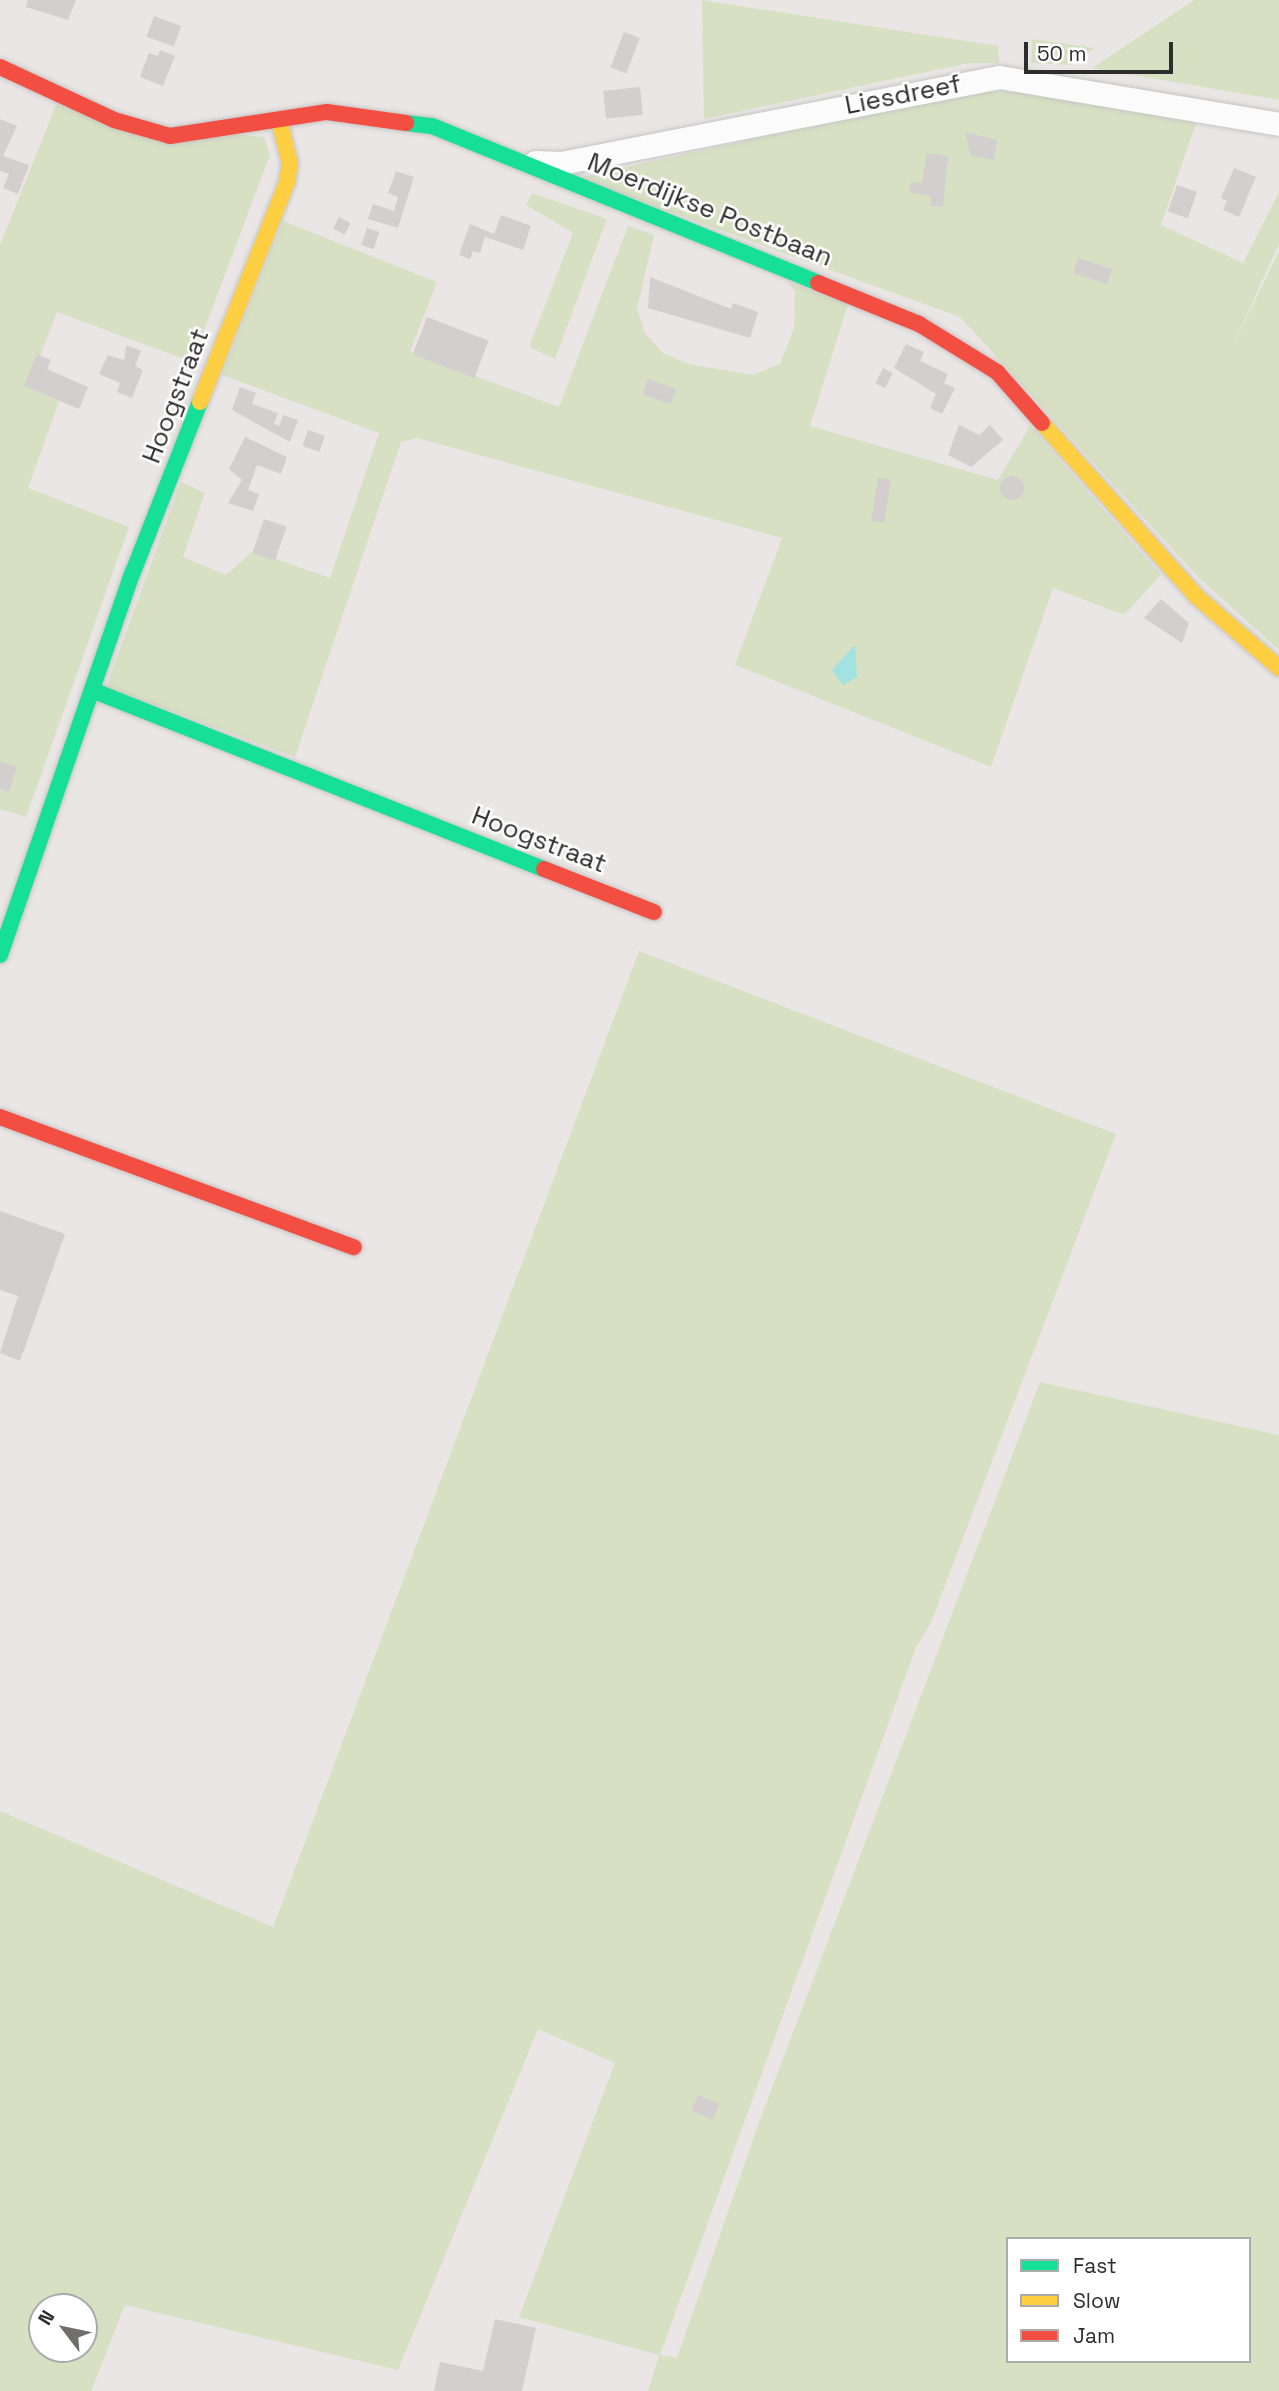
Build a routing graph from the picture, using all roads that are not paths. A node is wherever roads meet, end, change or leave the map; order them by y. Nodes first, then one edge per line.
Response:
1 (0, 67) edge
2 (279, 119) junction
3 (1279, 124) edge
4 (529, 162) junction
5 (1279, 668) edge
6 (94, 691) junction
7 (654, 912) dead end
8 (0, 955) edge
9 (0, 1117) edge
10 (354, 1247) dead end

1 - 2 street, Moerdijkse Postbaan
2 - 4 street, Moerdijkse Postbaan
2 - 6 street, Hoogstraat
3 - 4 street, Liesdreef
4 - 5 street, Moerdijkse Postbaan
6 - 7 street, Hoogstraat
6 - 8 street, Hoogstraat
9 - 10 street

